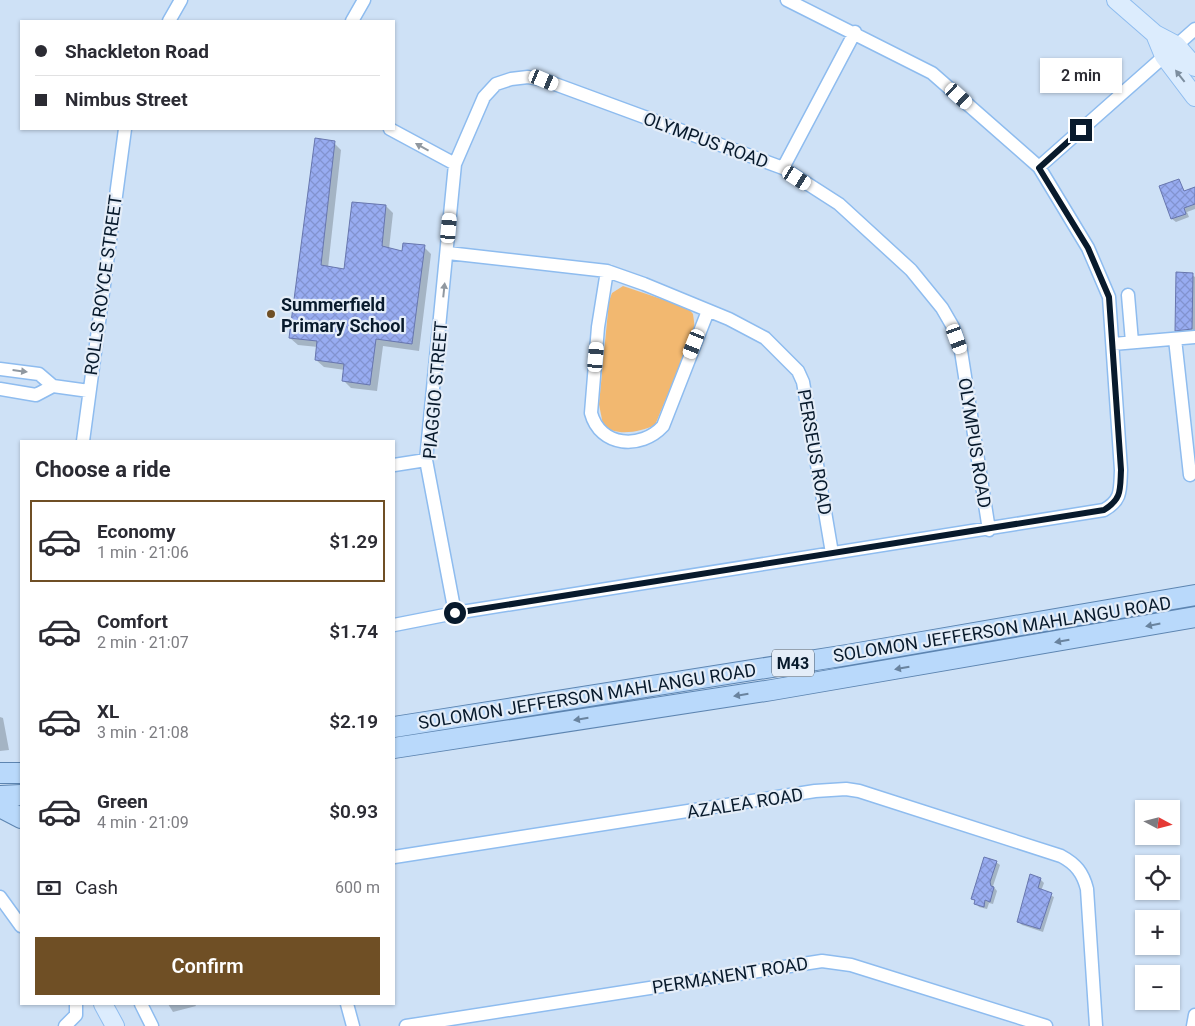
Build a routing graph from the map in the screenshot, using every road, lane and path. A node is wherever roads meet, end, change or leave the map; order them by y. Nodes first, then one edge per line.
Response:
1 (181, 0) edge
2 (364, 0) edge
3 (787, 0) edge
4 (1116, 0) edge
5 (174, 20) edge
6 (353, 20) edge
7 (1195, 29) edge
8 (855, 32) junction
9 (1170, 50) junction
10 (1195, 67) edge
11 (1195, 97) edge
12 (125, 130) edge
13 (392, 130) edge
14 (455, 164) junction
15 (782, 168) junction
16 (1039, 168) junction
17 (448, 253) junction
18 (607, 271) junction
19 (1128, 295) dead end
20 (708, 311) junction
21 (1195, 337) edge
22 (1175, 339) junction
23 (1132, 342) junction
24 (1112, 344) junction
25 (0, 369) edge
26 (53, 386) junction
27 (0, 389) edge
28 (89, 390) junction
29 (83, 440) edge
30 (426, 460) junction
31 (395, 465) edge
32 (1190, 474) dead end
33 (989, 530) junction
34 (832, 553) junction
35 (1195, 596) edge
36 (455, 613) junction
37 (1195, 617) edge
38 (395, 625) edge
39 (395, 727) edge
40 (395, 748) edge
41 (0, 773) edge
42 (20, 773) edge
43 (20, 795) edge
44 (0, 796) edge
45 (0, 807) edge
46 (20, 817) edge
47 (395, 857) edge
48 (0, 897) edge
49 (20, 925) edge
50 (76, 1005) edge
51 (104, 1005) edge
52 (142, 1005) edge
53 (347, 1005) edge
54 (1195, 1015) edge
55 (65, 1026) edge
56 (115, 1026) edge
57 (152, 1026) edge
58 (353, 1026) edge
59 (406, 1026) edge
60 (1046, 1026) edge
61 (1096, 1026) edge
62 (1194, 1026) edge

1 - 5 street
2 - 6 street
3 - 8 street
4 - 9 street
7 - 9 street
8 - 15 street
8 - 16 street
9 - 10 street
11 -> 9 street
9 - 16 street
12 - 28 street, ROLLS ROYCE STREET
14 -> 13 street
14 - 15 street, OLYMPUS ROAD
14 - 17 street, PIAGGIO STREET
15 - 33 street, OLYMPUS ROAD
16 - 24 street
17 - 18 street, PERSEUS ROAD
30 -> 17 street, PIAGGIO STREET
18 - 20 street, PERSEUS ROAD
18 - 20 street
19 - 23 street
20 - 34 street, PERSEUS ROAD
21 - 22 street
22 - 23 street
22 - 32 street
23 - 24 street
24 - 33 street
25 -> 26 street
26 - 27 street
26 - 28 street
28 - 29 street, ROLLS ROYCE STREET
30 - 31 street
30 - 36 street, PIAGGIO STREET
33 - 34 street
34 - 36 street
35 - 39 main road, SOLOMON JEFFERSON MAHLANGU ROAD / M43
36 - 38 street
37 -> 40 main road, SOLOMON JEFFERSON MAHLANGU ROAD / M43
41 - 42 main road
43 - 44 main road
45 - 46 main road
47 - 61 street, AZALEA ROAD
48 - 49 street
50 - 55 street
51 - 56 street
52 - 57 street
53 - 58 street
54 - 62 street
59 - 60 street, PERMANENT ROAD

